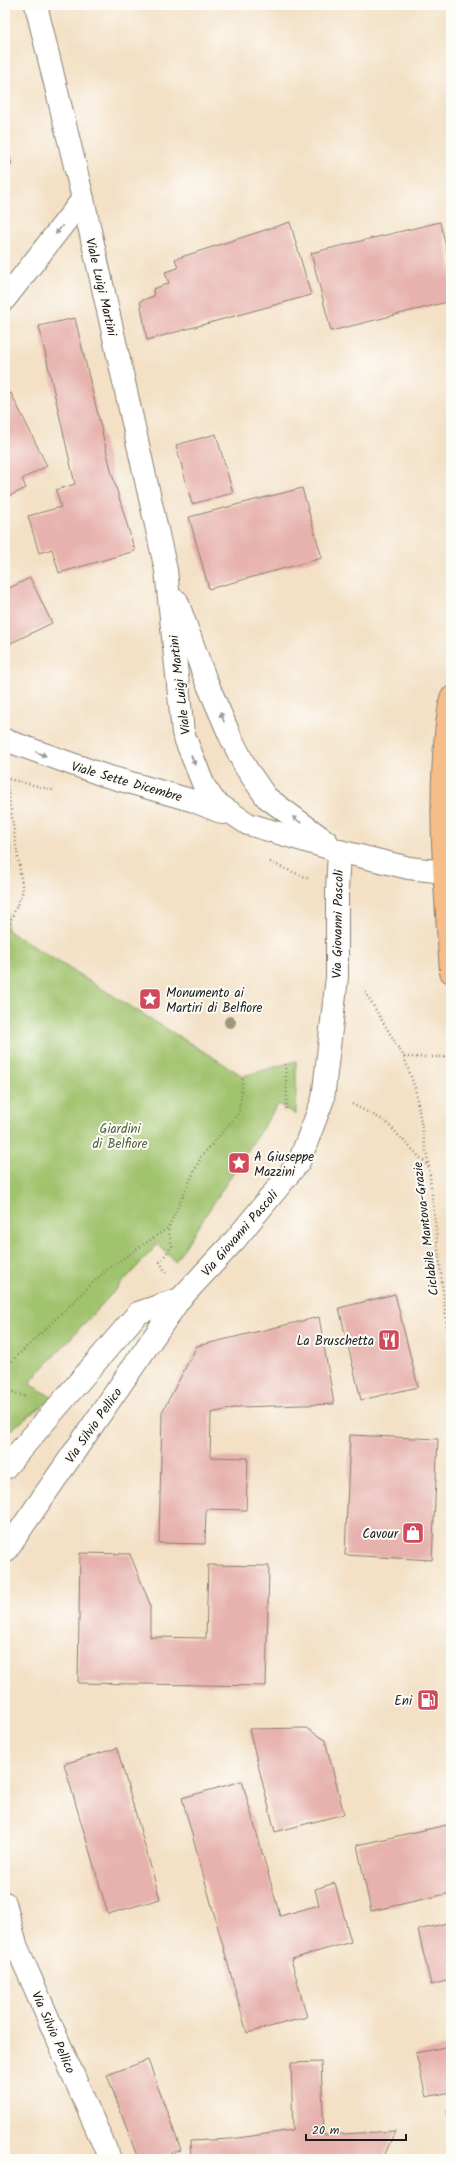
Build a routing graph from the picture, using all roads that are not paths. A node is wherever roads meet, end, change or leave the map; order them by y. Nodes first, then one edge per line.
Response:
1 (36, 5) edge
2 (82, 199) junction
3 (5, 299) edge
4 (166, 570) junction
5 (451, 698) edge
6 (5, 740) edge
7 (248, 824) junction
8 (446, 828) edge
9 (340, 851) junction
10 (444, 872) junction
11 (451, 972) edge
12 (180, 1299) junction
13 (5, 1468) edge
14 (5, 1552) edge
15 (5, 1903) edge
16 (110, 2159) edge

1 - 2 street, Viale Luigi Martini
2 -> 3 street
2 - 4 street, Viale Luigi Martini
4 -> 7 street, Viale Luigi Martini
9 -> 4 street, Viale Luigi Martini
5 - 8 main road
6 -> 7 street, Viale Sette Dicembre
7 - 9 street, Viale Luigi Martini
8 - 10 main road
9 - 10 street, Viale Luigi Martini
9 - 12 street, Via Giovanni Pascoli
10 - 11 main road
12 - 13 street, Via Giovanni Pascoli
12 - 14 street, Via Silvio Pellico
15 - 16 street, Via Silvio Pellico

